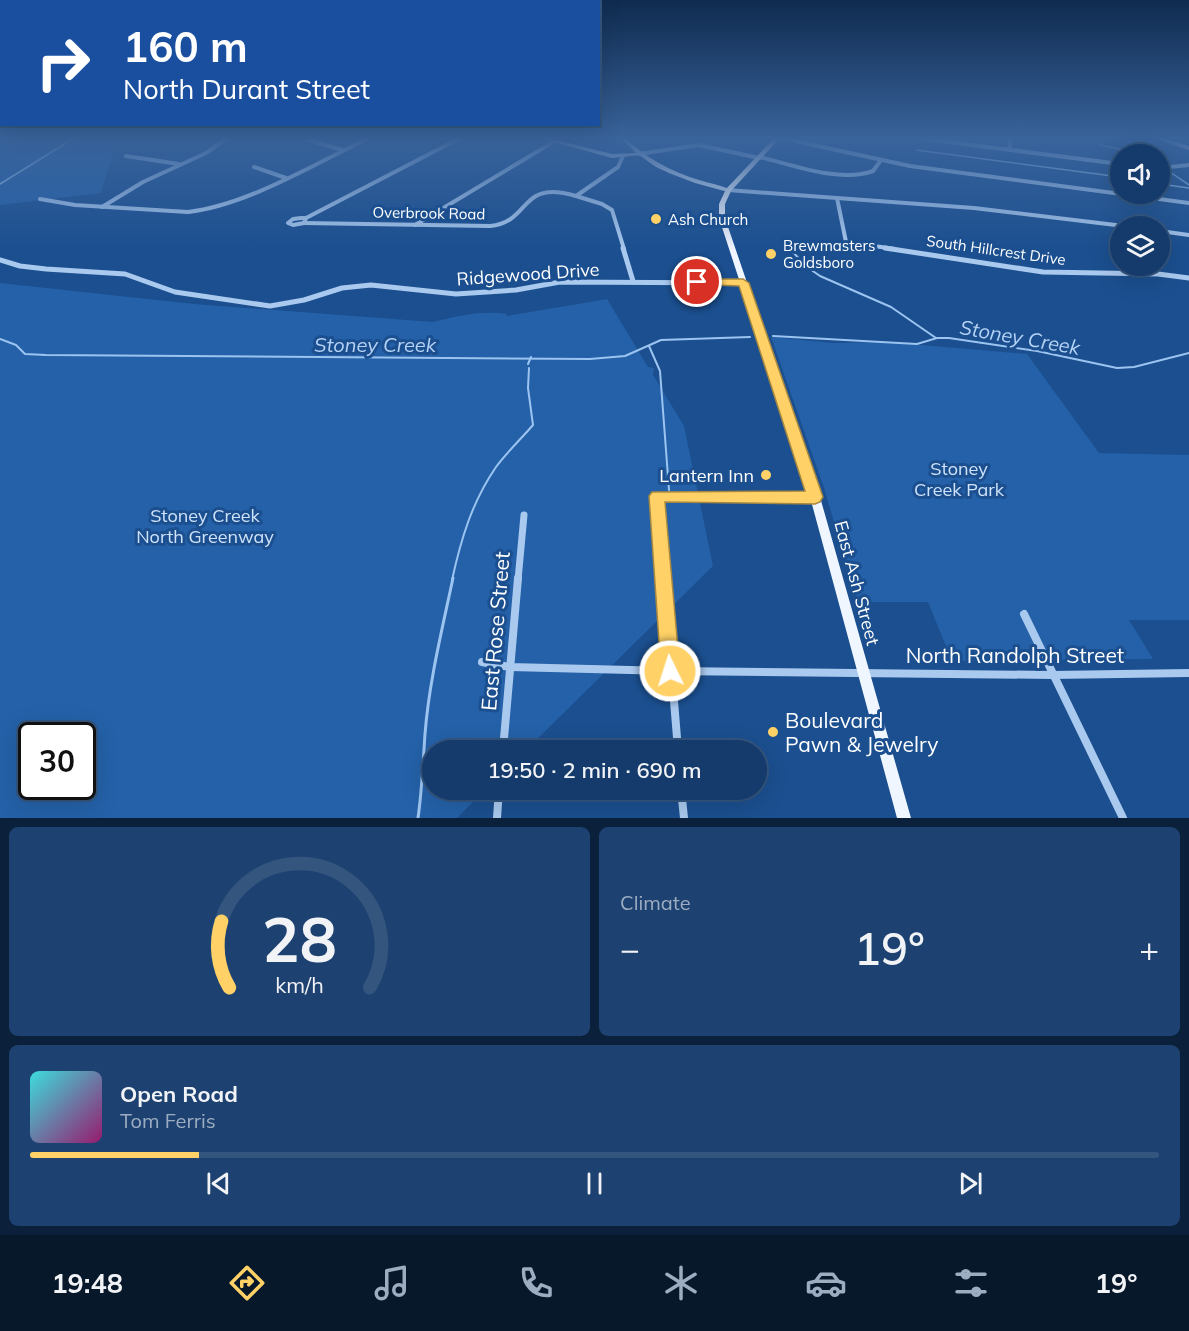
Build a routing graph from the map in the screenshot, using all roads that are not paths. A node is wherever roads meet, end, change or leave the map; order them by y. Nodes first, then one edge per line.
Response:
1 (158, 175) edge
2 (278, 175) edge
3 (292, 175) edge
4 (390, 175) edge
5 (498, 175) edge
6 (606, 175) edge
7 (679, 175) edge
8 (742, 175) edge
9 (979, 175) edge
10 (286, 178) junction
11 (728, 190) junction
12 (576, 196) junction
13 (837, 198) junction
14 (40, 199) dead end
15 (1189, 203) edge
16 (102, 207) junction
17 (1110, 224) edge
18 (414, 225) junction
19 (1170, 232) edge
20 (1189, 235) edge
21 (0, 260) edge
22 (1189, 278) edge
23 (633, 281) junction
24 (743, 283) junction
25 (815, 497) junction
26 (524, 515) dead end
27 (1024, 614) dead end
28 (482, 662) dead end
29 (510, 667) junction
30 (670, 671) junction
31 (862, 672) junction
32 (1189, 673) edge
33 (1052, 675) junction
34 (503, 740) edge
35 (677, 740) edge
36 (498, 800) edge
37 (682, 800) edge
38 (496, 818) edge
39 (684, 818) edge
40 (904, 818) edge
41 (1123, 818) edge

1 - 16 street
2 - 10 street
3 - 10 street
4 - 18 street, Overbrook Road
5 - 18 street
6 - 12 street
7 - 11 street
8 - 11 main road
9 - 15 street
10 - 16 street
11 - 13 street
11 - 24 main road, East Ash Street
12 - 18 street, Overbrook Road
12 - 23 street, Overbrook Road
13 - 17 street
13 - 22 street, South Hillcrest Drive
14 - 16 street
19 - 20 street
21 - 23 street, Ridgewood Drive
23 - 24 street, Ridgewood Drive
24 - 25 main road, East Ash Street
25 - 30 street
25 - 31 main road, East Ash Street
26 - 29 street, East Rose Street
27 - 33 street
28 - 29 street, North Randolph Street
29 - 30 street, North Randolph Street
29 - 34 street, East Rose Street
30 - 31 street, North Randolph Street
30 - 35 street
31 - 33 street, North Randolph Street
31 - 40 main road, East Ash Street
32 - 33 street, North Randolph Street
33 - 41 street
36 - 38 street
37 - 39 street

